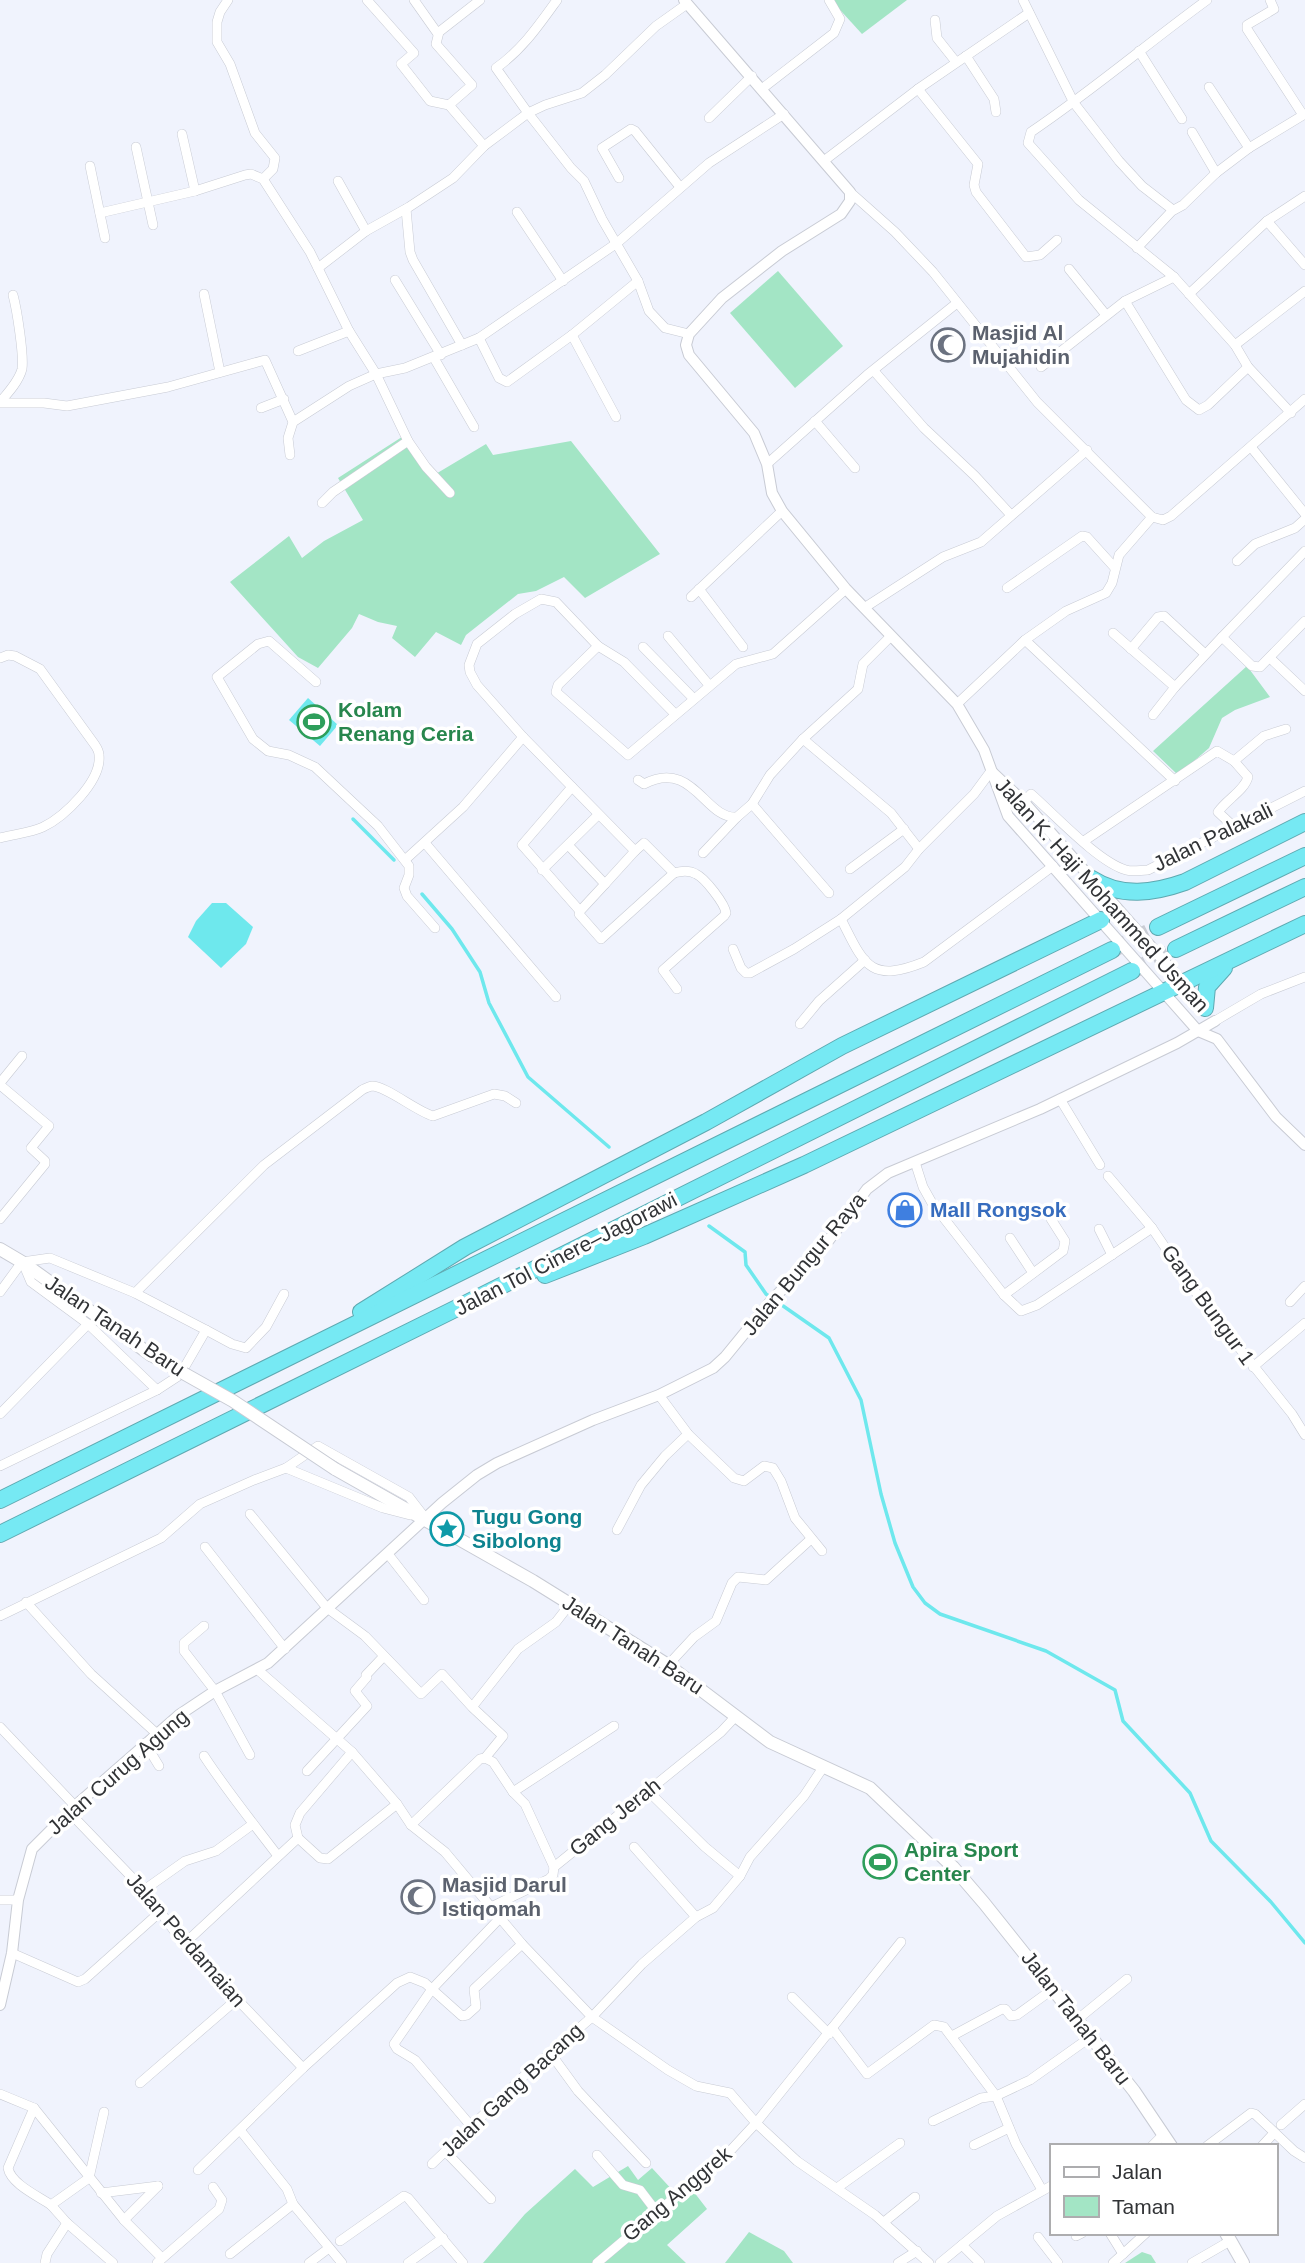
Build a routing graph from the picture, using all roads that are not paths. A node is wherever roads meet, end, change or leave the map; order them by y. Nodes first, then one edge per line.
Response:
1 (228, 0) edge
2 (367, 0) edge
3 (414, 0) edge
4 (480, 0) edge
5 (557, 0) edge
6 (829, 0) edge
7 (1023, 0) edge
8 (1207, 0) edge
9 (1270, 0) edge
10 (685, 2) edge
11 (1029, 13) junction
12 (935, 20) dead end
13 (438, 34) junction
14 (1139, 51) junction
15 (966, 56) junction
16 (956, 62) junction
17 (752, 76) junction
18 (1209, 87) dead end
19 (763, 88) junction
20 (918, 89) junction
21 (1074, 103) junction
22 (449, 104) junction
23 (996, 112) dead end
24 (528, 113) junction
25 (784, 114) junction
26 (1304, 115) edge
27 (709, 118) dead end
28 (1182, 118) dead end
29 (1192, 132) dead end
30 (181, 134) dead end
31 (484, 146) junction
32 (136, 147) dead end
33 (1249, 148) junction
34 (825, 160) junction
35 (90, 166) dead end
36 (1216, 173) junction
37 (619, 178) dead end
38 (263, 179) junction
39 (338, 181) dead end
40 (680, 187) junction
41 (195, 191) junction
42 (850, 192) junction
43 (1305, 196) edge
44 (148, 202) junction
45 (405, 209) junction
46 (1173, 210) junction
47 (517, 212) dead end
48 (100, 213) junction
49 (1267, 221) junction
50 (153, 225) dead end
51 (366, 231) junction
52 (105, 238) dead end
53 (1057, 240) dead end
54 (617, 243) junction
55 (1137, 248) junction
56 (1305, 265) edge
57 (318, 268) junction
58 (1069, 269) dead end
59 (1174, 277) junction
60 (395, 280) dead end
61 (563, 281) junction
62 (638, 281) junction
63 (1305, 291) edge
64 (1189, 294) junction
65 (13, 295) dead end
66 (204, 295) dead end
67 (1125, 301) junction
68 (957, 303) junction
69 (1106, 315) junction
70 (349, 331) junction
71 (689, 334) junction
72 (572, 335) junction
73 (479, 338) junction
74 (462, 345) junction
75 (1235, 345) junction
76 (298, 351) dead end
77 (437, 357) junction
78 (1041, 367) dead end
79 (1248, 367) junction
80 (874, 371) junction
81 (220, 372) junction
82 (376, 374) junction
83 (284, 399) junction
84 (1305, 399) edge
85 (0, 402) edge
86 (261, 408) dead end
87 (1291, 413) junction
88 (616, 417) dead end
89 (815, 421) junction
90 (293, 422) junction
91 (474, 428) dead end
92 (408, 441) junction
93 (1251, 447) junction
94 (1087, 450) junction
95 (290, 455) dead end
96 (767, 464) junction
97 (855, 468) dead end
98 (450, 493) dead end
99 (322, 503) dead end
100 (782, 511) junction
101 (1011, 515) junction
102 (1305, 516) edge
103 (1152, 517) junction
104 (1305, 551) edge
105 (1237, 561) dead end
106 (1115, 568) junction
107 (1007, 588) dead end
108 (699, 589) junction
109 (846, 589) junction
110 (691, 597) dead end
111 (864, 608) junction
112 (1305, 621) edge
113 (1113, 633) dead end
114 (668, 636) dead end
115 (891, 636) junction
116 (1222, 637) junction
117 (1024, 640) junction
118 (598, 646) junction
119 (643, 647) dead end
120 (743, 647) dead end
121 (1131, 649) junction
122 (1205, 654) junction
123 (0, 658) edge
124 (1270, 658) junction
125 (316, 682) dead end
126 (709, 685) junction
127 (1175, 687) junction
128 (1305, 691) edge
129 (694, 698) junction
130 (957, 704) junction
131 (675, 714) junction
132 (1153, 715) dead end
133 (1286, 729) dead end
134 (523, 737) junction
135 (803, 739) junction
136 (1234, 761) junction
137 (991, 772) junction
138 (638, 780) dead end
139 (1175, 781) junction
140 (572, 787) junction
141 (1305, 792) edge
142 (1024, 802) junction
143 (752, 804) junction
144 (598, 816) junction
145 (1008, 816) junction
146 (737, 817) junction
147 (1305, 822) edge
148 (1234, 827) junction
149 (904, 829) junction
150 (0, 838) edge
151 (1084, 841) junction
152 (425, 843) junction
153 (569, 846) junction
154 (919, 849) junction
155 (635, 851) junction
156 (703, 853) dead end
157 (1305, 856) edge
158 (406, 859) junction
159 (1053, 866) junction
160 (850, 869) dead end
161 (542, 870) junction
162 (674, 873) junction
163 (1092, 879) junction
164 (605, 884) junction
165 (1305, 887) edge
166 (829, 893) dead end
167 (580, 911) junction
168 (841, 919) junction
169 (1101, 920) junction
170 (1305, 924) edge
171 (1158, 927) tunnel mouth
172 (435, 928) dead end
173 (733, 949) dead end
174 (1176, 949) tunnel mouth
175 (1112, 950) tunnel mouth
176 (1234, 959) junction
177 (865, 960) junction
178 (1132, 971) tunnel mouth
179 (1305, 977) edge
180 (1184, 983) junction
181 (677, 989) dead end
182 (1165, 992) junction
183 (556, 997) dead end
184 (1205, 1008) junction
185 (1215, 1021) junction
186 (800, 1024) dead end
187 (1198, 1031) junction
188 (1217, 1039) junction
189 (22, 1056) dead end
190 (0, 1084) edge
191 (1060, 1099) junction
192 (516, 1102) dead end
193 (1305, 1145) edge
194 (915, 1162) junction
195 (1100, 1165) dead end
196 (1108, 1176) dead end
197 (0, 1219) edge
198 (1051, 1219) dead end
199 (1152, 1228) junction
200 (1099, 1229) dead end
201 (1010, 1238) dead end
202 (0, 1250) edge
203 (1112, 1255) junction
204 (22, 1262) junction
205 (1033, 1273) junction
206 (1305, 1286) edge
207 (0, 1292) edge
208 (135, 1293) junction
209 (285, 1294) dead end
210 (1004, 1295) junction
211 (1290, 1301) dead end
212 (451, 1311) junction
213 (1305, 1323) edge
214 (88, 1324) junction
215 (206, 1330) junction
216 (282, 1361) junction
217 (1253, 1367) junction
218 (157, 1390) junction
219 (659, 1395) junction
220 (0, 1414) edge
221 (1302, 1423) edge
222 (688, 1434) junction
223 (1305, 1435) edge
224 (0, 1466) edge
225 (286, 1468) junction
226 (0, 1500) edge
227 (250, 1514) dead end
228 (426, 1518) junction
229 (617, 1530) dead end
230 (0, 1534) edge
231 (811, 1539) junction
232 (205, 1547) dead end
233 (822, 1551) dead end
234 (388, 1554) junction
235 (424, 1600) dead end
236 (26, 1602) junction
237 (570, 1604) junction
238 (327, 1608) junction
239 (0, 1616) edge
240 (204, 1626) dead end
241 (285, 1649) junction
242 (384, 1656) junction
243 (670, 1664) junction
244 (258, 1670) junction
245 (215, 1691) junction
246 (473, 1706) junction
247 (736, 1716) junction
248 (614, 1726) dead end
249 (0, 1727) edge
250 (156, 1733) junction
251 (338, 1740) junction
252 (145, 1743) junction
253 (352, 1752) junction
254 (250, 1755) dead end
255 (204, 1756) dead end
256 (485, 1758) junction
257 (159, 1766) dead end
258 (824, 1766) junction
259 (307, 1771) dead end
260 (513, 1791) junction
261 (648, 1791) junction
262 (397, 1804) junction
263 (72, 1809) junction
264 (253, 1824) junction
265 (411, 1825) junction
266 (298, 1838) junction
267 (634, 1847) dead end
268 (278, 1856) junction
269 (554, 1867) junction
270 (740, 1876) junction
271 (144, 1890) junction
272 (0, 1900) edge
273 (18, 1900) junction
274 (491, 1907) junction
275 (160, 1912) junction
276 (696, 1917) junction
277 (500, 1918) junction
278 (901, 1942) dead end
279 (184, 1944) junction
280 (522, 1944) junction
281 (12, 1954) junction
282 (1128, 1979) dead end
283 (432, 1989) junction
284 (1053, 1989) junction
285 (792, 1997) dead end
286 (236, 2000) junction
287 (0, 2005) edge
288 (1082, 2016) junction
289 (592, 2017) junction
290 (831, 2031) junction
291 (952, 2036) junction
292 (1092, 2036) junction
293 (551, 2054) junction
294 (303, 2068) junction
295 (140, 2083) dead end
296 (0, 2094) edge
297 (996, 2096) junction
298 (1305, 2104) edge
299 (34, 2108) junction
300 (104, 2112) dead end
301 (933, 2121) dead end
302 (756, 2123) junction
303 (1282, 2125) dead end
304 (471, 2126) junction
305 (1009, 2128) junction
306 (240, 2130) junction
307 (1274, 2133) junction
308 (1168, 2140) edge
309 (900, 2143) dead end
310 (1210, 2144) edge
311 (1264, 2144) edge
312 (974, 2145) dead end
313 (446, 2152) junction
314 (597, 2155) dead end
315 (1305, 2158) edge
316 (646, 2163) dead end
317 (432, 2164) dead end
318 (198, 2170) dead end
319 (89, 2178) junction
320 (213, 2187) dead end
321 (837, 2188) junction
322 (1047, 2188) edge
323 (101, 2193) junction
324 (915, 2197) dead end
325 (491, 2199) dead end
326 (293, 2204) junction
327 (51, 2205) junction
328 (656, 2211) junction
329 (124, 2220) junction
330 (884, 2222) junction
331 (67, 2223) junction
332 (1111, 2235) edge
333 (1144, 2235) edge
334 (1038, 2237) dead end
335 (1228, 2237) edge
336 (443, 2238) junction
337 (340, 2241) dead end
338 (962, 2245) junction
339 (329, 2248) junction
340 (917, 2251) junction
341 (230, 2254) dead end
342 (1123, 2254) junction
343 (159, 2260) edge
344 (1239, 2262) edge
345 (45, 2263) edge
346 (113, 2263) edge
347 (309, 2263) edge
348 (342, 2263) edge
349 (408, 2263) edge
350 (463, 2263) edge
351 (597, 2263) edge
352 (898, 2263) edge
353 (929, 2263) edge
354 (940, 2263) edge
355 (980, 2263) edge
356 (1058, 2263) edge
357 (1113, 2263) edge
358 (1192, 2263) edge

1 - 38 street
2 - 22 street
3 - 13 street
4 - 13 street
5 - 24 street
6 - 19 street
7 - 11 street
8 - 14 street
9 - 26 street
10 - 17 street
10 - 24 street
11 - 15 street
11 - 21 street
12 - 16 street
13 - 22 street
14 - 21 street
14 - 28 street
15 - 16 street
15 - 23 street
16 - 20 street
17 - 19 street
17 - 27 street
18 - 33 street
19 - 25 street
20 - 34 street
20 - 53 street
21 - 46 street
21 - 55 street
22 - 31 street
24 - 31 street
24 - 54 street
25 - 34 street
25 - 40 street
26 - 33 street
29 - 36 street
30 - 41 street
31 - 45 street
32 - 44 street
33 - 36 street
34 - 42 street
35 - 48 street
36 - 46 street
37 - 40 street
38 - 41 street
38 - 57 street
39 - 51 street
40 - 54 street
41 - 44 street
42 - 68 street
42 - 71 street
43 - 49 street
44 - 48 street
44 - 50 street
45 - 51 street
45 - 74 street
46 - 55 street
47 - 61 street
48 - 52 street
49 - 56 street
49 - 64 street
51 - 57 street
54 - 61 street
54 - 62 street
55 - 59 street
57 - 70 street
58 - 69 street
59 - 64 street
59 - 67 street
60 - 77 street
61 - 73 street
62 - 71 street
62 - 72 street
63 - 75 street
64 - 75 street
65 - 85 street
66 - 81 street
67 - 69 street
67 - 79 street
68 - 80 street
68 - 94 street
69 - 78 street
70 - 76 street
70 - 82 street
71 - 96 street, Jalan K. Haji Mohammed Usman
72 - 73 street
72 - 88 street
73 - 74 street
74 - 77 street
75 - 79 street
77 - 82 street
77 - 91 street
79 - 87 street
80 - 89 street
80 - 101 street
81 - 83 street
81 - 85 street
82 - 90 street
82 - 92 street
83 - 86 street
83 - 90 street
84 - 87 street
87 - 93 street
89 - 96 street
89 - 97 street
90 - 95 street
92 - 98 street
92 - 99 street
93 - 102 street
93 - 103 street
94 - 101 street
94 - 103 street
96 - 100 street, Jalan K. Haji Mohammed Usman
100 - 108 street
100 - 109 street, Jalan K. Haji Mohammed Usman
101 - 111 street
102 - 105 street
103 - 106 street
104 - 116 street
106 - 107 street
106 - 117 street
108 - 110 street
108 - 120 street
109 - 111 street, Jalan K. Haji Mohammed Usman
109 - 126 street
111 - 115 street, Jalan K. Haji Mohammed Usman
112 - 124 street
113 - 121 street
114 - 126 street
115 - 130 street, Jalan K. Haji Mohammed Usman
115 - 135 street
116 - 122 street
116 - 124 street
117 - 130 street
117 - 139 street
118 - 131 street
118 - 131 street
118 - 134 street
119 - 129 street
121 - 122 street
121 - 127 street
122 - 127 street
123 - 150 street
124 - 128 street
125 - 158 street
126 - 129 street
127 - 132 street
129 - 131 street
130 - 137 street, Jalan K. Haji Mohammed Usman
133 - 136 street
134 - 140 street
134 - 152 street
135 - 143 street
135 - 149 street
136 - 139 street
136 - 148 street
137 - 142 street, Jalan K. Haji Mohammed Usman
137 - 145 street, Jalan K. Haji Mohammed Usman
137 - 154 street
138 - 146 street
139 - 151 street
140 - 144 street
140 - 161 street
141 - 148 street, Jalan Palakali
142 - 145 street
142 - 151 street, Jalan Palakali
142 - 163 street, Jalan K. Haji Mohammed Usman
143 - 146 street
143 - 166 street
144 - 153 street
144 - 155 street
145 - 159 street, Jalan K. Haji Mohammed Usman
146 - 156 street
147 - 163 highway
148 - 151 street, Jalan Palakali
149 - 154 street
149 - 160 street
152 - 158 street
152 - 183 street
153 - 161 street
153 - 164 street
154 - 168 street
155 - 162 street
155 - 164 street
157 - 171 highway
158 - 172 street
159 - 169 street, Jalan K. Haji Mohammed Usman
159 - 177 street
161 - 167 street
162 - 167 street
162 - 181 street
163 - 180 street, Jalan K. Haji Mohammed Usman
164 - 167 street
165 - 174 highway
168 - 173 street
168 - 177 street
169 - 182 street, Jalan K. Haji Mohammed Usman
169 - 216 highway
170 - 176 highway
175 - 216 highway, Jalan Tol Cinere–Jagorawi
176 - 180 highway
176 - 184 highway
177 - 186 street
178 - 212 highway, Jalan Tol Cinere–Jagorawi
179 - 185 street
180 - 182 highway
180 - 184 street, Jalan K. Haji Mohammed Usman
182 - 187 street, Jalan K. Haji Mohammed Usman
182 - 212 highway
184 - 185 street, Jalan K. Haji Mohammed Usman
185 - 187 street, Jalan Bungur Raya
185 - 188 street, Jalan K. Haji Mohammed Usman
187 - 188 street, Jalan K. Haji Mohammed Usman
187 - 191 street, Jalan Bungur Raya
188 - 193 street
189 - 190 street
190 - 197 street
191 - 194 street, Jalan Bungur Raya
191 - 195 street
192 - 208 street
194 - 210 street
194 - 219 street, Jalan Bungur Raya
196 - 199 street, Gang Bungur 1
198 - 205 street
199 - 203 street
199 - 217 street, Gang Bungur 1
200 - 203 street
201 - 205 street
202 - 204 main road, Jalan Tanah Baru
203 - 210 street
204 - 207 street
204 - 208 street
204 - 214 street
204 - 228 main road, Jalan Tanah Baru, bridge
205 - 210 street
206 - 211 street
208 - 215 street
209 - 215 street
212 - 230 highway, Jalan Tol Cinere–Jagorawi
213 - 217 street
214 - 218 street
214 - 220 street
215 - 218 street
216 - 226 highway, Jalan Tol Cinere–Jagorawi
217 - 221 street, Gang Bungur 1
218 - 224 street
219 - 222 street
219 - 228 street, Jalan Bungur Raya
221 - 223 street, Gang Bungur 1
222 - 229 street
222 - 231 street
225 - 228 street
225 - 228 street
225 - 236 street
227 - 238 street
228 - 234 street, Jalan Curug Agung
228 - 237 main road, Jalan Tanah Baru
231 - 233 street
231 - 243 street
232 - 241 street
234 - 235 street
234 - 238 street, Jalan Curug Agung
236 - 239 street
236 - 250 street
237 - 243 main road, Jalan Tanah Baru
237 - 246 street
238 - 241 street, Jalan Curug Agung
238 - 242 street
240 - 245 street
241 - 244 street, Jalan Curug Agung
242 - 246 street
242 - 251 street
243 - 247 main road, Jalan Tanah Baru
244 - 245 street, Jalan Curug Agung
244 - 251 street
245 - 250 street, Jalan Curug Agung
245 - 254 street
246 - 256 street
247 - 258 main road, Jalan Tanah Baru
247 - 261 street, Gang Jerah
248 - 260 street
249 - 263 street, Jalan Perdamaian
250 - 252 street, Jalan Curug Agung
251 - 253 street
251 - 259 street
252 - 257 street
252 - 263 street, Jalan Curug Agung
253 - 262 street
253 - 266 street
255 - 264 street
256 - 260 street
256 - 265 street
258 - 270 street, Jalan Gang Bacang
258 - 284 main road, Jalan Tanah Baru
260 - 269 street
261 - 269 street, Gang Jerah
261 - 270 street
262 - 265 street
262 - 266 street
263 - 271 street, Jalan Perdamaian
263 - 273 street, Jalan Curug Agung
264 - 268 street
264 - 271 street
265 - 274 street
266 - 268 street
267 - 276 street
268 - 279 street
269 - 274 street, Gang Jerah
270 - 276 street, Jalan Gang Bacang
271 - 275 street, Jalan Perdamaian
272 - 273 street
273 - 281 street, Jalan Curug Agung
274 - 277 street
275 - 279 street, Jalan Perdamaian
275 - 281 street
276 - 289 street, Jalan Gang Bacang
277 - 280 street
277 - 283 street
278 - 290 street, Gang Anggrek
279 - 286 street, Jalan Perdamaian
280 - 283 street
280 - 289 street
281 - 287 street, Jalan Curug Agung
282 - 288 street
283 - 294 street
283 - 304 street
284 - 288 main road, Jalan Tanah Baru
284 - 291 street
285 - 290 street
286 - 294 street, Jalan Perdamaian
286 - 295 street
288 - 292 main road, Jalan Tanah Baru
289 - 293 street, Jalan Gang Bacang
289 - 302 street
290 - 291 street
290 - 302 street, Gang Anggrek
291 - 297 street
292 - 297 street
292 - 308 main road, Jalan Tanah Baru
293 - 304 street, Jalan Gang Bacang
293 - 316 street
294 - 306 street
296 - 299 street
297 - 301 street
297 - 305 street
298 - 303 street
299 - 319 street
299 - 327 street
300 - 319 street
302 - 321 street
302 - 328 street, Gang Anggrek
304 - 313 street, Jalan Gang Bacang
305 - 312 street
305 - 322 street
306 - 318 street
306 - 326 street
307 - 310 street
307 - 311 street
307 - 315 street
309 - 321 street
313 - 317 street, Jalan Gang Bacang
313 - 325 street
314 - 328 street
319 - 323 street
319 - 327 street
320 - 343 street
321 - 330 street
322 - 338 street
323 - 329 street
323 - 329 street
324 - 330 street
326 - 339 street
326 - 341 street
327 - 331 street
328 - 351 street, Gang Anggrek
329 - 343 street
330 - 340 street
331 - 345 street
331 - 346 street
332 - 342 street
333 - 342 street
334 - 356 street
335 - 344 main road
335 - 358 street
336 - 337 street
336 - 349 street
336 - 350 street
338 - 354 street
338 - 355 street
339 - 347 street
339 - 348 street
340 - 352 street
340 - 353 street
342 - 357 street

